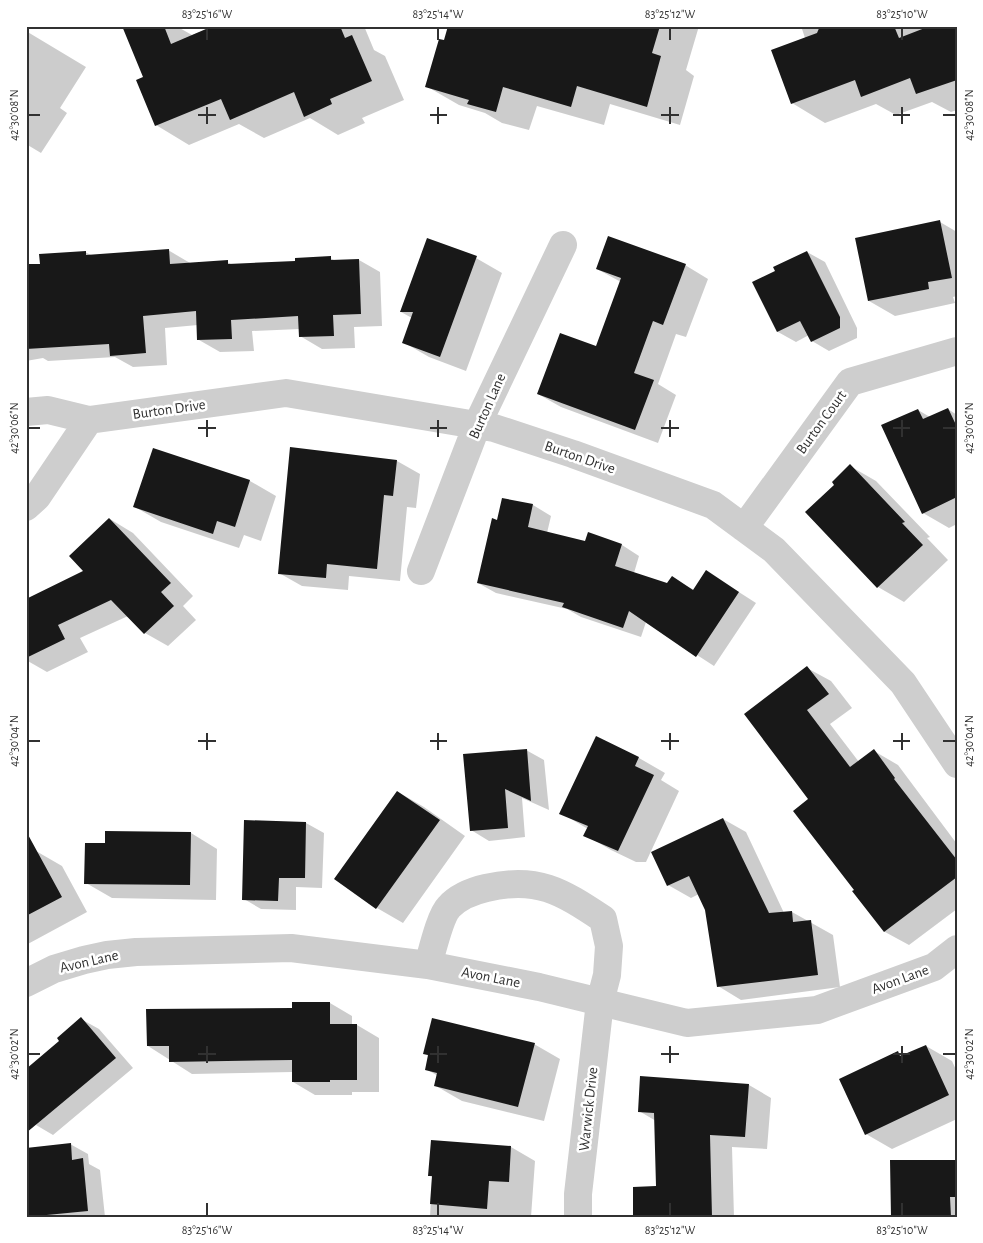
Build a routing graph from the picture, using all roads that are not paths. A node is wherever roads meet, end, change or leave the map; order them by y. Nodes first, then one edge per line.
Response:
1 (562, 245) dead end
2 (957, 351) edge
3 (26, 412) edge
4 (89, 420) junction
5 (477, 425) junction
6 (26, 507) edge
7 (744, 528) junction
8 (421, 571) dead end
9 (957, 764) edge
10 (953, 960) edge
11 (428, 965) junction
12 (26, 983) edge
13 (600, 1002) junction
14 (578, 1217) edge

1 - 5 street, Burton Lane
2 - 7 street, Burton Court
3 - 4 street, Burton Drive
4 - 5 street, Burton Drive
4 - 6 street
5 - 7 street, Burton Drive
5 - 8 street, Burton Lane
7 - 9 street, Burton Drive
10 - 13 street, Avon Lane
11 - 12 street, Avon Lane
11 - 13 street, Avon Lane
11 - 13 street, Warwick Drive
13 - 14 street, Warwick Drive

